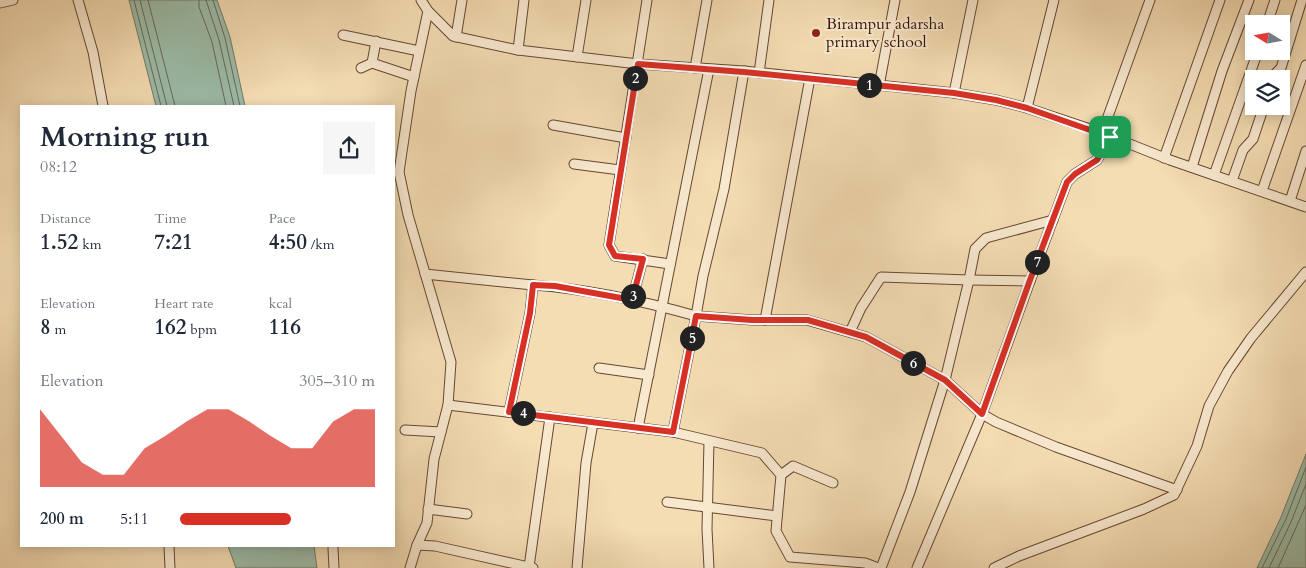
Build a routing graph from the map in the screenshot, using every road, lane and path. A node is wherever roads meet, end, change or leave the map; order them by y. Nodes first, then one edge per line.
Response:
1 (13, 0) edge
2 (78, 0) edge
3 (421, 0) edge
4 (462, 0) edge
5 (524, 0) edge
6 (586, 0) edge
7 (647, 0) edge
8 (707, 0) edge
9 (769, 0) edge
10 (895, 0) edge
11 (974, 0) edge
12 (1054, 0) edge
13 (1150, 0) edge
14 (1220, 0) edge
15 (1249, 0) edge
16 (1275, 0) edge
17 (1302, 0) edge
18 (0, 3) edge
19 (428, 11) junction
20 (1270, 15) edge
21 (343, 34) dead end
22 (456, 37) junction
23 (376, 42) junction
24 (518, 50) junction
25 (419, 51) junction
26 (578, 57) junction
27 (1255, 60) edge
28 (372, 64) junction
29 (638, 64) junction
30 (1306, 65) edge
31 (361, 68) dead end
32 (696, 68) junction
33 (709, 69) junction
34 (1279, 70) edge
35 (744, 72) junction
36 (759, 73) junction
37 (414, 77) junction
38 (810, 78) junction
39 (880, 86) junction
40 (954, 93) junction
41 (103, 105) edge
42 (1027, 108) junction
43 (1261, 115) edge
44 (553, 124) dead end
45 (1106, 135) junction
46 (626, 138) junction
47 (1306, 151) edge
48 (1164, 158) junction
49 (574, 164) dead end
50 (1192, 168) junction
51 (620, 170) junction
52 (1214, 175) junction
53 (1232, 181) junction
54 (1262, 191) junction
55 (1290, 201) junction
56 (1306, 207) edge
57 (1053, 220) junction
58 (643, 259) junction
59 (670, 264) junction
60 (1306, 272) edge
61 (425, 274) junction
62 (969, 280) junction
63 (1030, 280) junction
64 (533, 285) junction
65 (632, 300) junction
66 (662, 306) junction
67 (696, 316) junction
68 (765, 320) junction
69 (850, 332) junction
70 (599, 368) dead end
71 (649, 375) junction
72 (945, 380) junction
73 (448, 405) junction
74 (509, 412) junction
75 (982, 414) junction
76 (550, 417) junction
77 (593, 423) junction
78 (638, 428) junction
79 (405, 430) dead end
80 (441, 432) junction
81 (673, 432) junction
82 (710, 440) junction
83 (781, 475) junction
84 (833, 483) dead end
85 (1177, 490) junction
86 (667, 502) dead end
87 (708, 508) junction
88 (428, 509) junction
89 (467, 514) dead end
90 (777, 516) junction
91 (417, 545) junction
92 (169, 547) edge
93 (333, 548) dead end
94 (170, 568) edge
95 (334, 568) edge
96 (410, 568) edge
97 (532, 568) edge
98 (577, 568) edge
99 (709, 568) edge
100 (879, 568) edge
101 (917, 568) edge
102 (994, 568) edge

1 - 18 street
2 - 41 street
3 - 19 street
4 - 22 street
5 - 24 street
6 - 26 street
7 - 29 street
8 - 32 street
9 - 36 street
10 - 39 street
11 - 40 street
12 - 42 street
13 - 45 street
14 - 48 street
15 - 50 street
16 - 20 street
17 - 34 street
19 - 22 street
19 - 25 street
21 - 23 street
22 - 24 street
23 - 25 street
23 - 28 street
24 - 26 street
25 - 37 street
26 - 29 street
27 - 52 street
28 - 31 street
28 - 37 street
29 - 32 street
29 - 46 street
30 - 54 street
32 - 33 street
33 - 35 street
33 - 59 street
35 - 36 street
35 - 67 street
36 - 38 street
37 - 61 street
38 - 39 street
38 - 68 street
39 - 40 street
40 - 42 street
42 - 45 street
43 - 53 street
44 - 46 street
45 - 48 street
45 - 57 street
46 - 51 street
47 - 55 street
48 - 50 street
49 - 51 street
50 - 52 street
51 - 58 street
52 - 53 street
53 - 54 street
54 - 55 street
55 - 56 street
57 - 62 street
57 - 63 street
58 - 59 street
58 - 65 street
59 - 66 street
60 - 85 street
61 - 64 street
61 - 73 street
62 - 63 street
62 - 69 street
62 - 72 street
63 - 75 street
64 - 65 street
64 - 74 street
65 - 66 street
66 - 67 street
66 - 71 street
67 - 68 street
67 - 81 street
68 - 69 street
69 - 72 street
70 - 71 street
71 - 78 street
72 - 75 street
72 - 100 street
73 - 74 street
73 - 80 street
74 - 76 street
75 - 85 street
75 - 101 street
76 - 77 street
76 - 97 street
77 - 78 street
77 - 98 street
78 - 81 street
79 - 80 street
80 - 88 street
81 - 82 street
82 - 83 street
82 - 87 street
83 - 84 street
83 - 90 street
85 - 102 street
86 - 87 street
87 - 90 street
87 - 99 street
88 - 89 street
88 - 91 street
90 - 100 street
91 - 96 street
91 - 97 street
92 - 94 street
93 - 95 street

